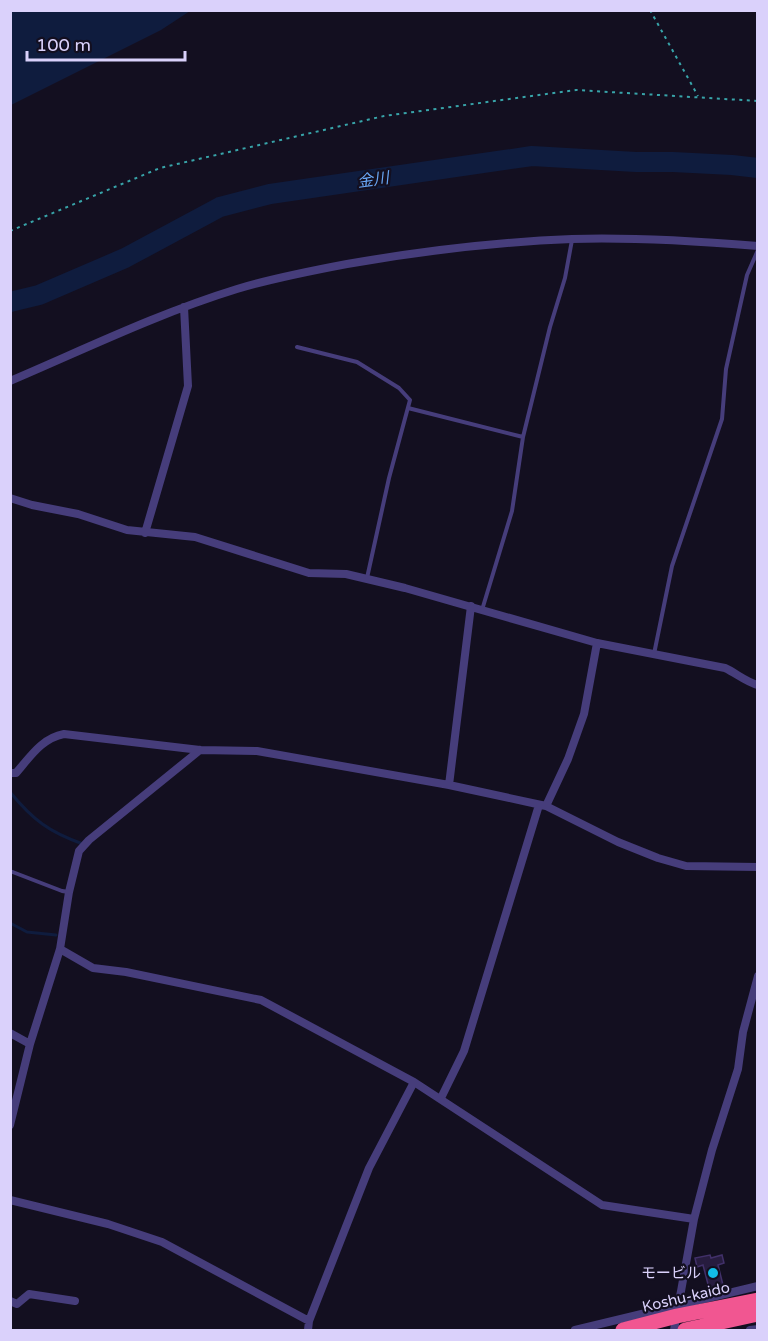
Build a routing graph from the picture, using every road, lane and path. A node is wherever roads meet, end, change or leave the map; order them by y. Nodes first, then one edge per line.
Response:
1 (650, 10) edge
2 (698, 96) junction
3 (758, 101) edge
4 (10, 231) edge
5 (573, 239) junction
6 (758, 248) edge
7 (184, 308) junction
8 (297, 347) dead end
9 (10, 381) edge
10 (408, 408) junction
11 (523, 437) junction
12 (10, 498) edge
13 (145, 533) junction
14 (367, 579) junction
15 (471, 606) junction
16 (482, 610) junction
17 (597, 643) junction
18 (654, 655) junction
19 (758, 685) edge
20 (200, 750) junction
21 (10, 773) edge
22 (449, 785) junction
23 (543, 806) junction
24 (758, 867) edge
25 (10, 871) edge
26 (69, 892) junction
27 (60, 949) junction
28 (758, 976) edge
29 (10, 1033) edge
30 (30, 1044) junction
31 (414, 1082) junction
32 (441, 1098) junction
33 (10, 1125) edge
34 (10, 1200) edge
35 (694, 1219) junction
36 (758, 1286) edge
37 (758, 1300) edge
38 (10, 1301) edge
39 (75, 1301) dead end
40 (758, 1314) edge
41 (676, 1318) edge
42 (309, 1321) junction
43 (758, 1329) edge
44 (308, 1330) edge
45 (575, 1330) edge
46 (623, 1330) edge
47 (685, 1330) edge
48 (750, 1330) edge

1 - 2 path
2 - 3 path
2 - 4 path
5 - 6 street
5 - 7 street
5 - 11 lane
6 - 18 lane
7 - 9 street
7 - 13 street
8 - 10 lane
10 - 11 lane
10 - 14 lane
11 - 16 lane
12 - 13 street
13 - 14 street
14 - 15 street
15 - 16 street
15 - 22 street
16 - 17 street
17 - 18 street
17 - 23 street
18 - 19 street
20 - 21 street
20 - 22 street
20 - 26 street
22 - 23 street
23 - 24 street
23 - 32 street
25 - 26 lane
26 - 27 street
27 - 30 street
27 - 31 street
28 - 35 street
29 - 30 street
30 - 33 street
31 - 32 street
31 - 42 street
32 - 35 street
34 - 42 street
35 - 41 street
36 - 41 street
37 - 41 highway, Koshu-kaido
38 - 39 street
40 - 47 highway
41 - 45 street
41 - 46 highway, Koshu-kaido
42 - 44 street
43 - 48 street

